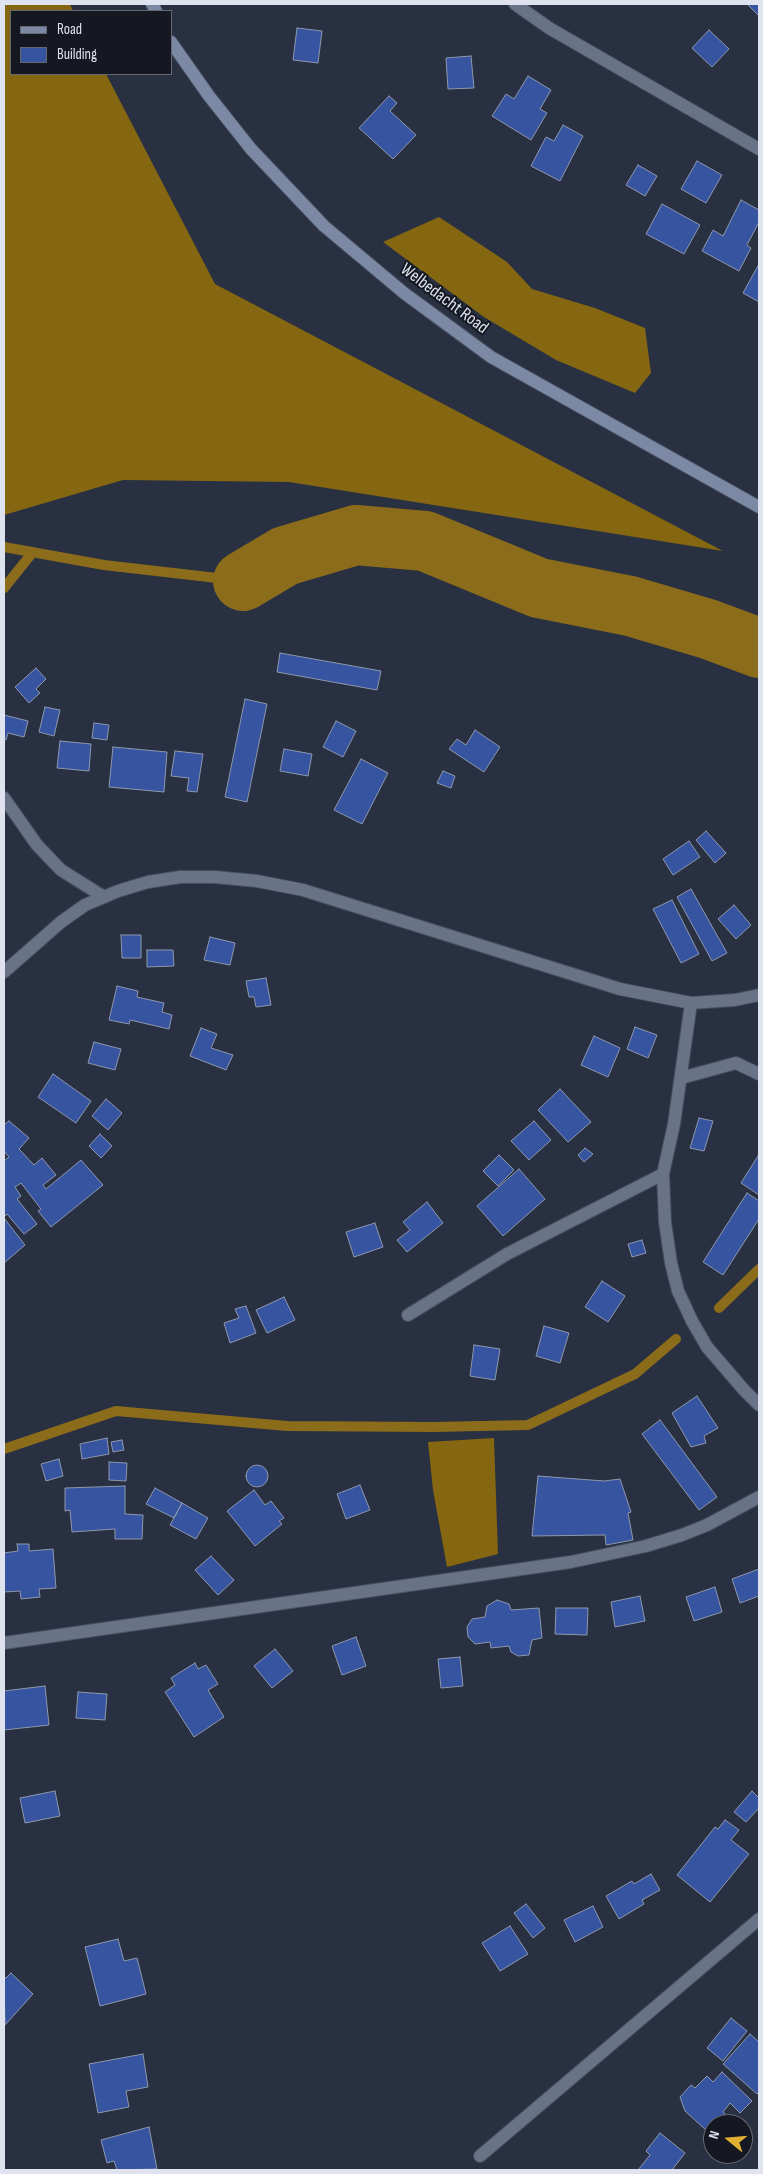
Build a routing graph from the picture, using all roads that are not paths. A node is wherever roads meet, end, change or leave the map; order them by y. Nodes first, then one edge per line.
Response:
1 (515, 4) edge
2 (172, 43) edge
3 (758, 145) edge
4 (759, 507) edge
5 (4, 798) edge
6 (104, 897) junction
7 (4, 972) edge
8 (759, 995) edge
9 (691, 1003) junction
10 (759, 1074) edge
11 (681, 1078) junction
12 (663, 1174) junction
13 (408, 1315) dead end
14 (759, 1405) edge
15 (759, 1496) edge
16 (4, 1643) edge
17 (759, 1920) edge
18 (480, 2156) dead end

1 - 3 street
2 - 4 street, Welbedacht Road
5 - 6 street
6 - 7 street
6 - 9 street
8 - 9 street
9 - 11 street
10 - 11 street
11 - 12 street
12 - 13 street
12 - 14 street
15 - 16 street
17 - 18 street

